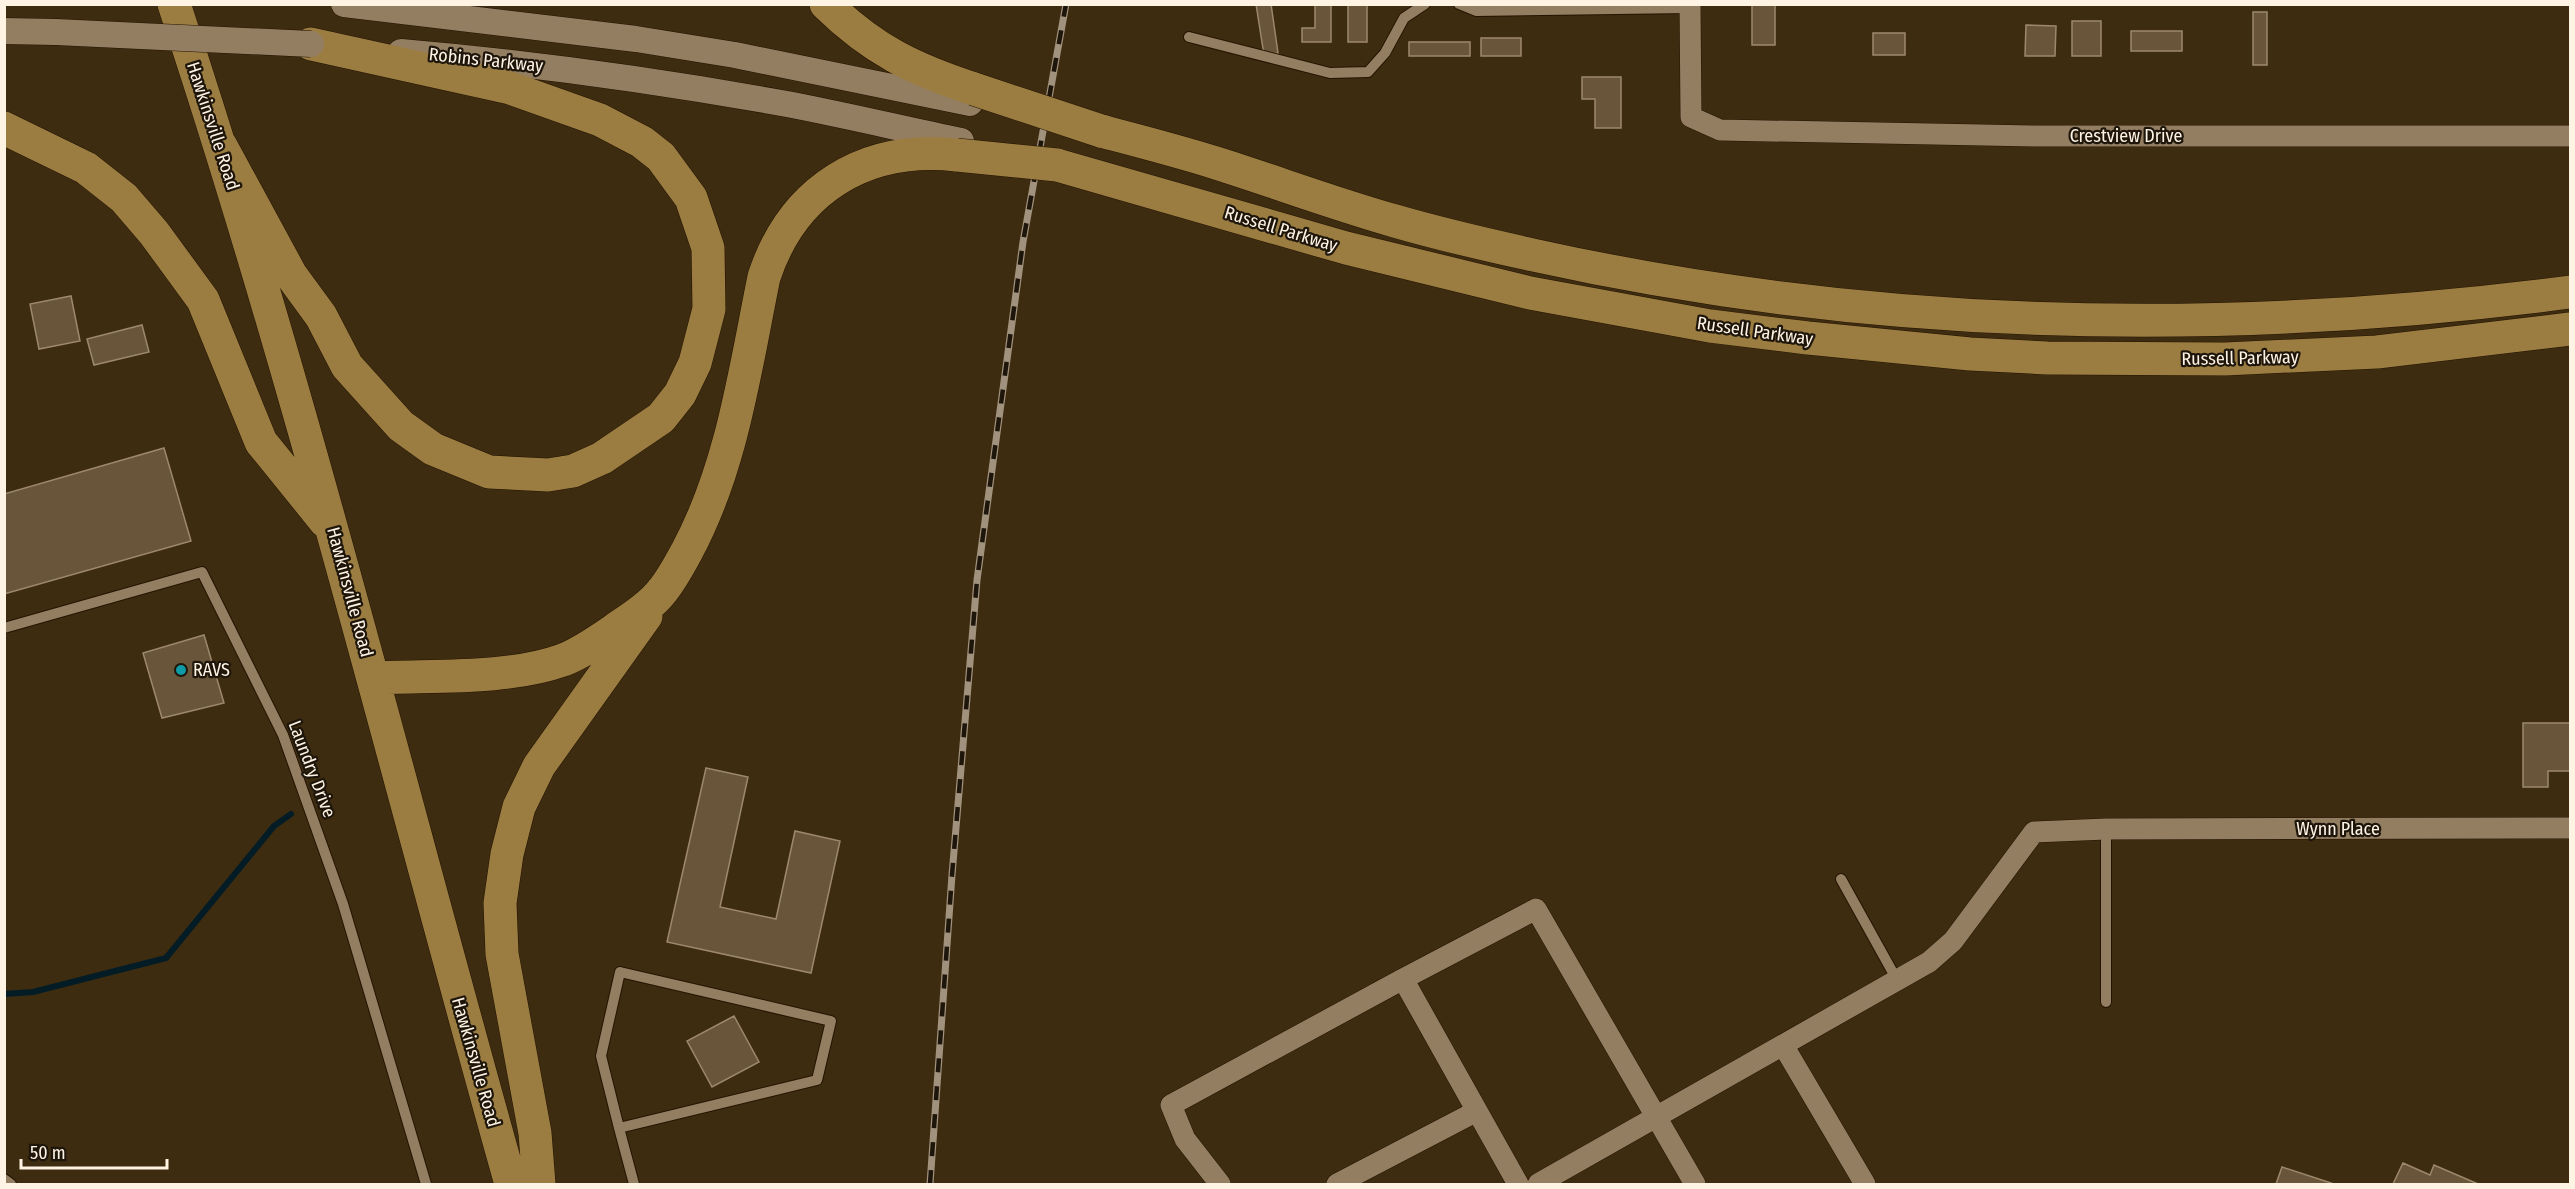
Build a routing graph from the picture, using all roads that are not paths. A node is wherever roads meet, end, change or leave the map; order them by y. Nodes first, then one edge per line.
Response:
1 (174, 4) edge
2 (344, 4) edge
3 (826, 4) edge
4 (1425, 4) edge
5 (1459, 4) edge
6 (1690, 6) edge
7 (4, 31) edge
8 (1189, 37) dead end
9 (311, 44) junction
10 (972, 96) junction
11 (4, 128) edge
12 (2571, 136) edge
13 (221, 146) junction
14 (959, 148) junction
15 (2571, 292) edge
16 (2571, 329) edge
17 (335, 534) junction
18 (663, 591) junction
19 (4, 627) edge
20 (374, 678) junction
21 (2571, 828) edge
22 (2106, 829) junction
23 (1841, 879) dead end
24 (1403, 979) junction
25 (1897, 980) junction
26 (2106, 1002) dead end
27 (1783, 1045) junction
28 (1477, 1111) junction
29 (1656, 1117) junction
30 (619, 1128) junction
31 (4, 1179) edge
32 (11, 1185) edge
33 (426, 1185) edge
34 (511, 1185) edge
35 (539, 1185) edge
36 (634, 1185) edge
37 (1220, 1185) edge
38 (1337, 1185) edge
39 (1518, 1185) edge
40 (1538, 1185) edge
41 (1695, 1185) edge
42 (1865, 1185) edge

1 - 13 main road, Hawkinsville Road
2 - 10 street
3 - 10 main road, Russell Parkway
4 - 8 lane
5 - 6 lane
6 - 12 street, Crestview Drive
7 - 9 street, Robins Parkway, bridge
9 - 13 main road
9 - 14 street, Robins Parkway
10 - 15 main road, Russell Parkway, bridge
11 - 17 main road
13 - 17 main road, Hawkinsville Road
14 - 16 main road, Russell Parkway, bridge
14 - 18 main road, Russell Parkway
17 - 20 main road, Hawkinsville Road
18 - 20 main road
18 - 35 main road, Russell Parkway
19 - 33 lane, Laundry Drive
20 - 34 main road, Hawkinsville Road
21 - 22 street, Wynn Place
22 - 25 street, Wynn Place
22 - 26 lane
23 - 25 lane
24 - 28 street
24 - 29 street
24 - 37 street
25 - 27 street
27 - 29 street
27 - 42 street
28 - 38 street
28 - 39 street
29 - 40 street
29 - 41 street
30 - 30 lane
30 - 36 lane
31 - 32 lane

